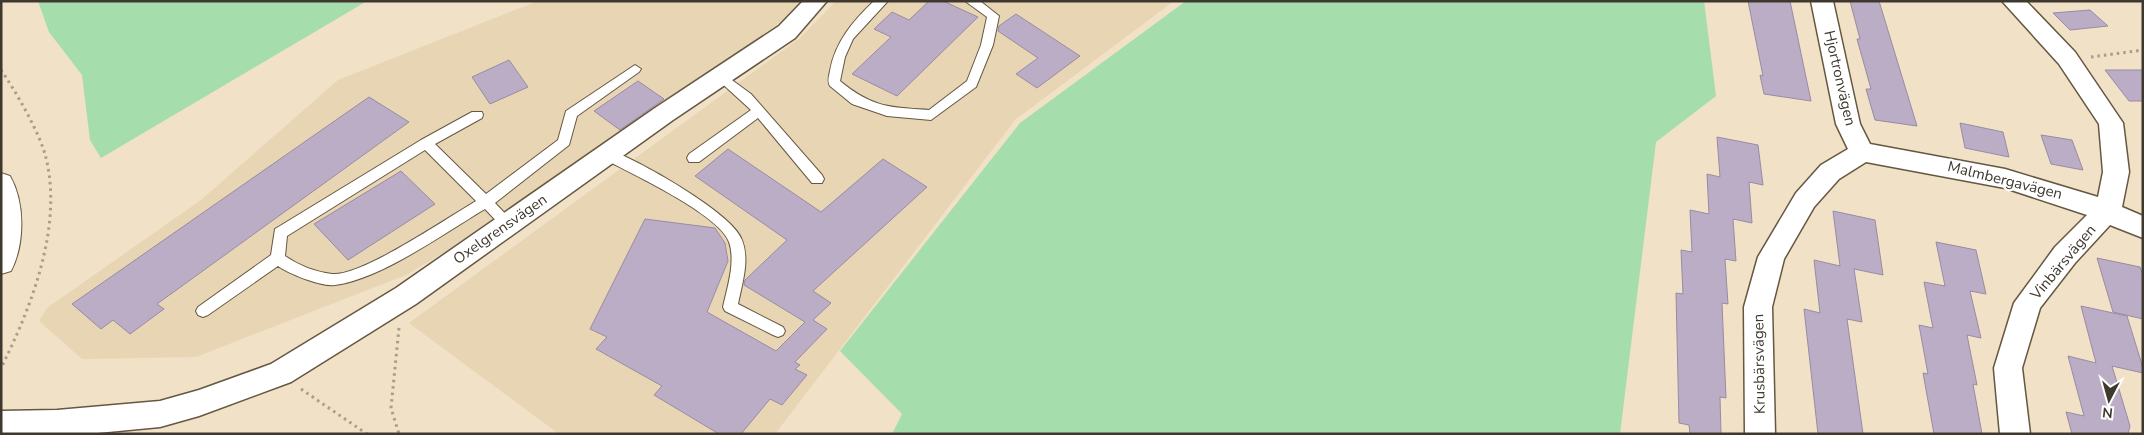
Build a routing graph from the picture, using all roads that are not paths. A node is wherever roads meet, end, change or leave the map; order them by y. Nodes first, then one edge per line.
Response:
1 (816, 1) edge
2 (882, 1) edge
3 (971, 1) edge
4 (1822, 1) edge
5 (2012, 1) edge
6 (635, 69) dead end
7 (722, 76) junction
8 (758, 111) junction
9 (477, 116) dead end
10 (426, 143) junction
11 (1862, 152) junction
12 (607, 154) junction
13 (694, 158) dead end
14 (817, 179) dead end
15 (1, 183) edge
16 (486, 202) junction
17 (2108, 210) junction
18 (508, 224) junction
19 (2143, 228) edge
20 (278, 258) junction
21 (1, 263) edge
22 (204, 311) dead end
23 (778, 331) dead end
24 (1, 424) edge
25 (155, 424) edge
26 (1760, 434) edge
27 (2015, 434) edge

1 - 7 street, Oxelgrensvägen
2 - 3 lane
4 - 11 street, Hjortronvägen
5 - 17 street
6 - 16 lane
7 - 8 lane
7 - 12 street, Oxelgrensvägen
8 - 13 lane
8 - 14 lane
9 - 10 lane
10 - 16 lane
10 - 20 lane
11 - 17 street, Malmbergavägen
11 - 26 street, Krusbärsvägen
12 - 18 street, Oxelgrensvägen
12 - 23 lane
15 - 21 street
16 - 18 lane
16 - 20 lane
17 - 19 street, Malmbergavägen
17 - 27 street, Vinbärsvägen
18 - 25 street, Oxelgrensvägen
20 - 22 lane
24 - 25 street, Oxelgrensvägen

